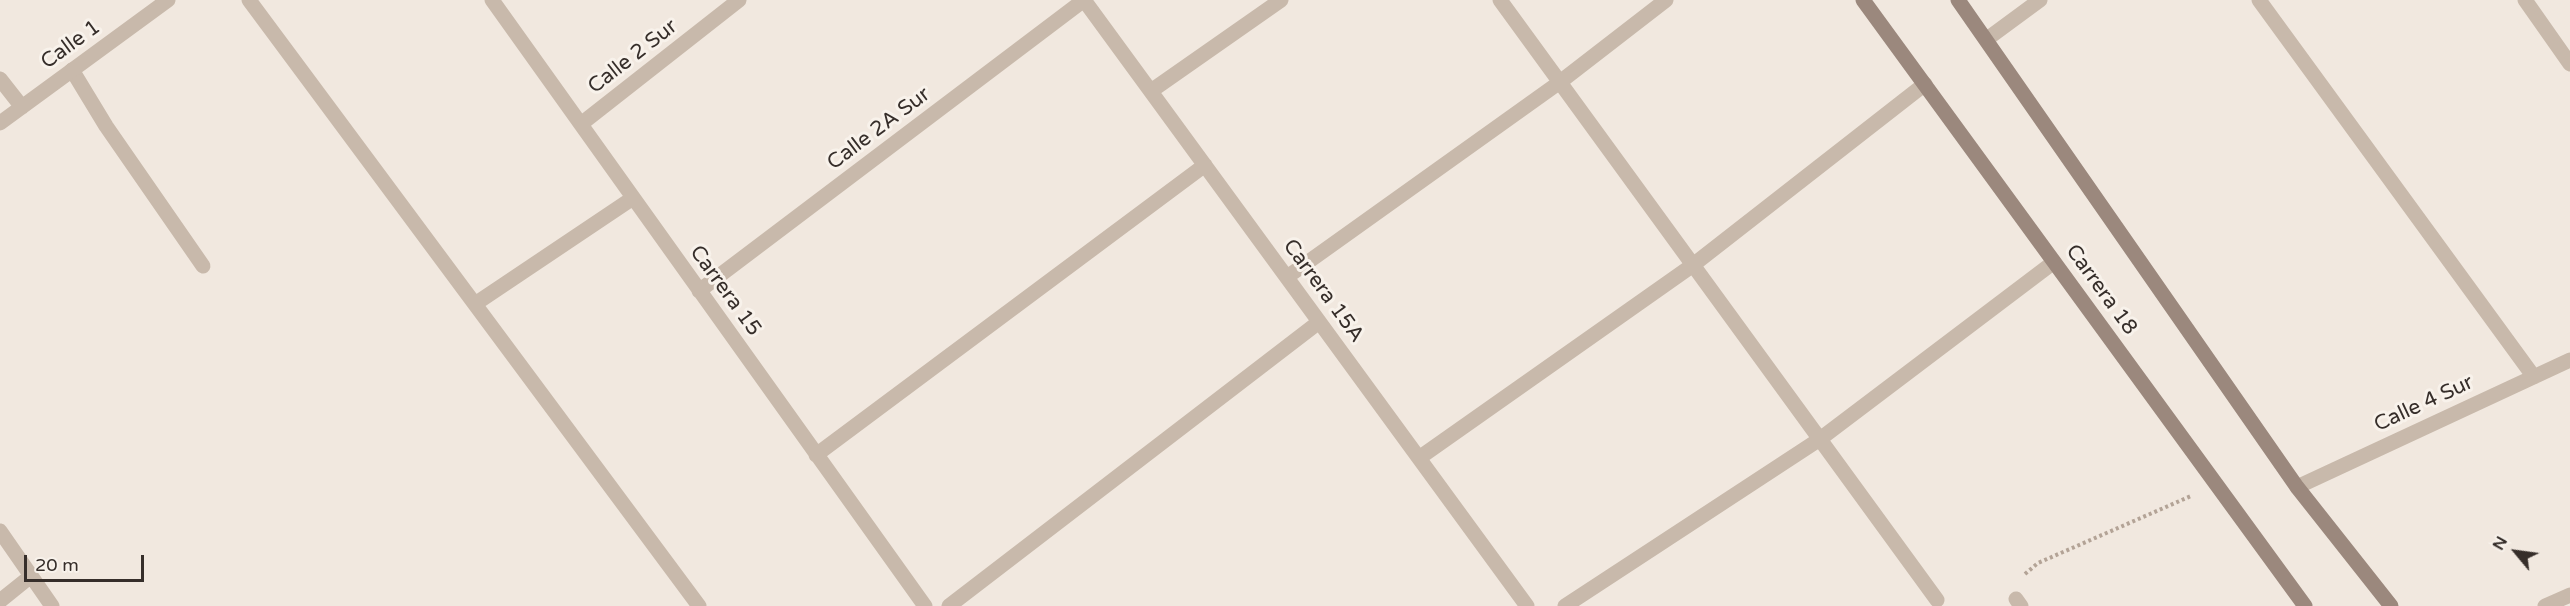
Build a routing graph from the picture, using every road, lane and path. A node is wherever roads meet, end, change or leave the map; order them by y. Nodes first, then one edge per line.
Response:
1 (168, 0) edge
2 (249, 0) edge
3 (492, 0) edge
4 (739, 0) edge
5 (1084, 0) edge
6 (1281, 0) edge
7 (1500, 0) edge
8 (1666, 0) edge
9 (1863, 0) edge
10 (1958, 0) edge
11 (2040, 0) edge
12 (2259, 0) edge
13 (2525, 0) edge
14 (1987, 39) junction
15 (2570, 64) edge
16 (72, 70) junction
17 (0, 79) edge
18 (1560, 82) junction
19 (1925, 84) junction
20 (1151, 91) junction
21 (22, 107) junction
22 (0, 123) edge
23 (580, 124) junction
24 (1205, 165) junction
25 (633, 198) junction
26 (2054, 262) junction
27 (1693, 265) junction
28 (203, 266) dead end
29 (1287, 277) junction
30 (699, 291) junction
31 (476, 304) junction
32 (1319, 322) junction
33 (2570, 360) edge
34 (2534, 377) junction
35 (1820, 439) junction
36 (816, 455) junction
37 (1419, 458) junction
38 (2217, 484) junction
39 (2297, 487) junction
40 (0, 531) edge
41 (31, 576) junction
42 (2570, 595) edge
43 (1937, 600) dead end
44 (0, 601) edge
45 (2018, 602) edge
46 (52, 606) edge
47 (699, 606) edge
48 (925, 606) edge
49 (950, 606) edge
50 (1527, 606) edge
51 (1565, 606) edge
52 (2305, 606) edge
53 (2391, 606) edge
54 (2545, 606) edge

1 - 16 street, Calle 1
2 - 31 street
3 - 23 street, Carrera 15
4 - 23 street, Calle 2 Sur
5 - 20 street, Carrera 15A
5 - 30 street, Calle 2A Sur
6 - 20 street
7 - 18 street
8 - 18 street
9 - 19 street, Carrera 18
10 - 14 street
11 - 14 street
12 - 34 street
13 - 15 street
14 - 39 street
16 - 21 street, Calle 1
16 - 28 street
17 - 21 street
18 - 27 street
18 - 29 street
19 - 26 street, Carrera 18
19 - 27 street
20 - 24 street, Carrera 15A
21 - 22 street, Calle 1
23 - 25 street, Carrera 15
24 - 29 street, Carrera 15A
24 - 36 street
25 - 30 street, Carrera 15
25 - 31 street
26 - 35 street
26 - 38 street, Carrera 18
27 - 35 street
27 - 37 street
29 - 32 street, Carrera 15A
30 - 36 street, Carrera 15
31 - 47 street
32 - 37 street, Carrera 15A
32 - 49 street
33 - 34 street, Calle 4 Sur
34 - 39 street, Calle 4 Sur
35 - 43 street
35 - 51 street
36 - 48 street, Carrera 15
37 - 50 street, Carrera 15A
38 - 45 path
38 - 52 street, Carrera 18
39 - 53 street
40 - 41 street
41 - 44 street
41 - 46 street
42 - 54 street

